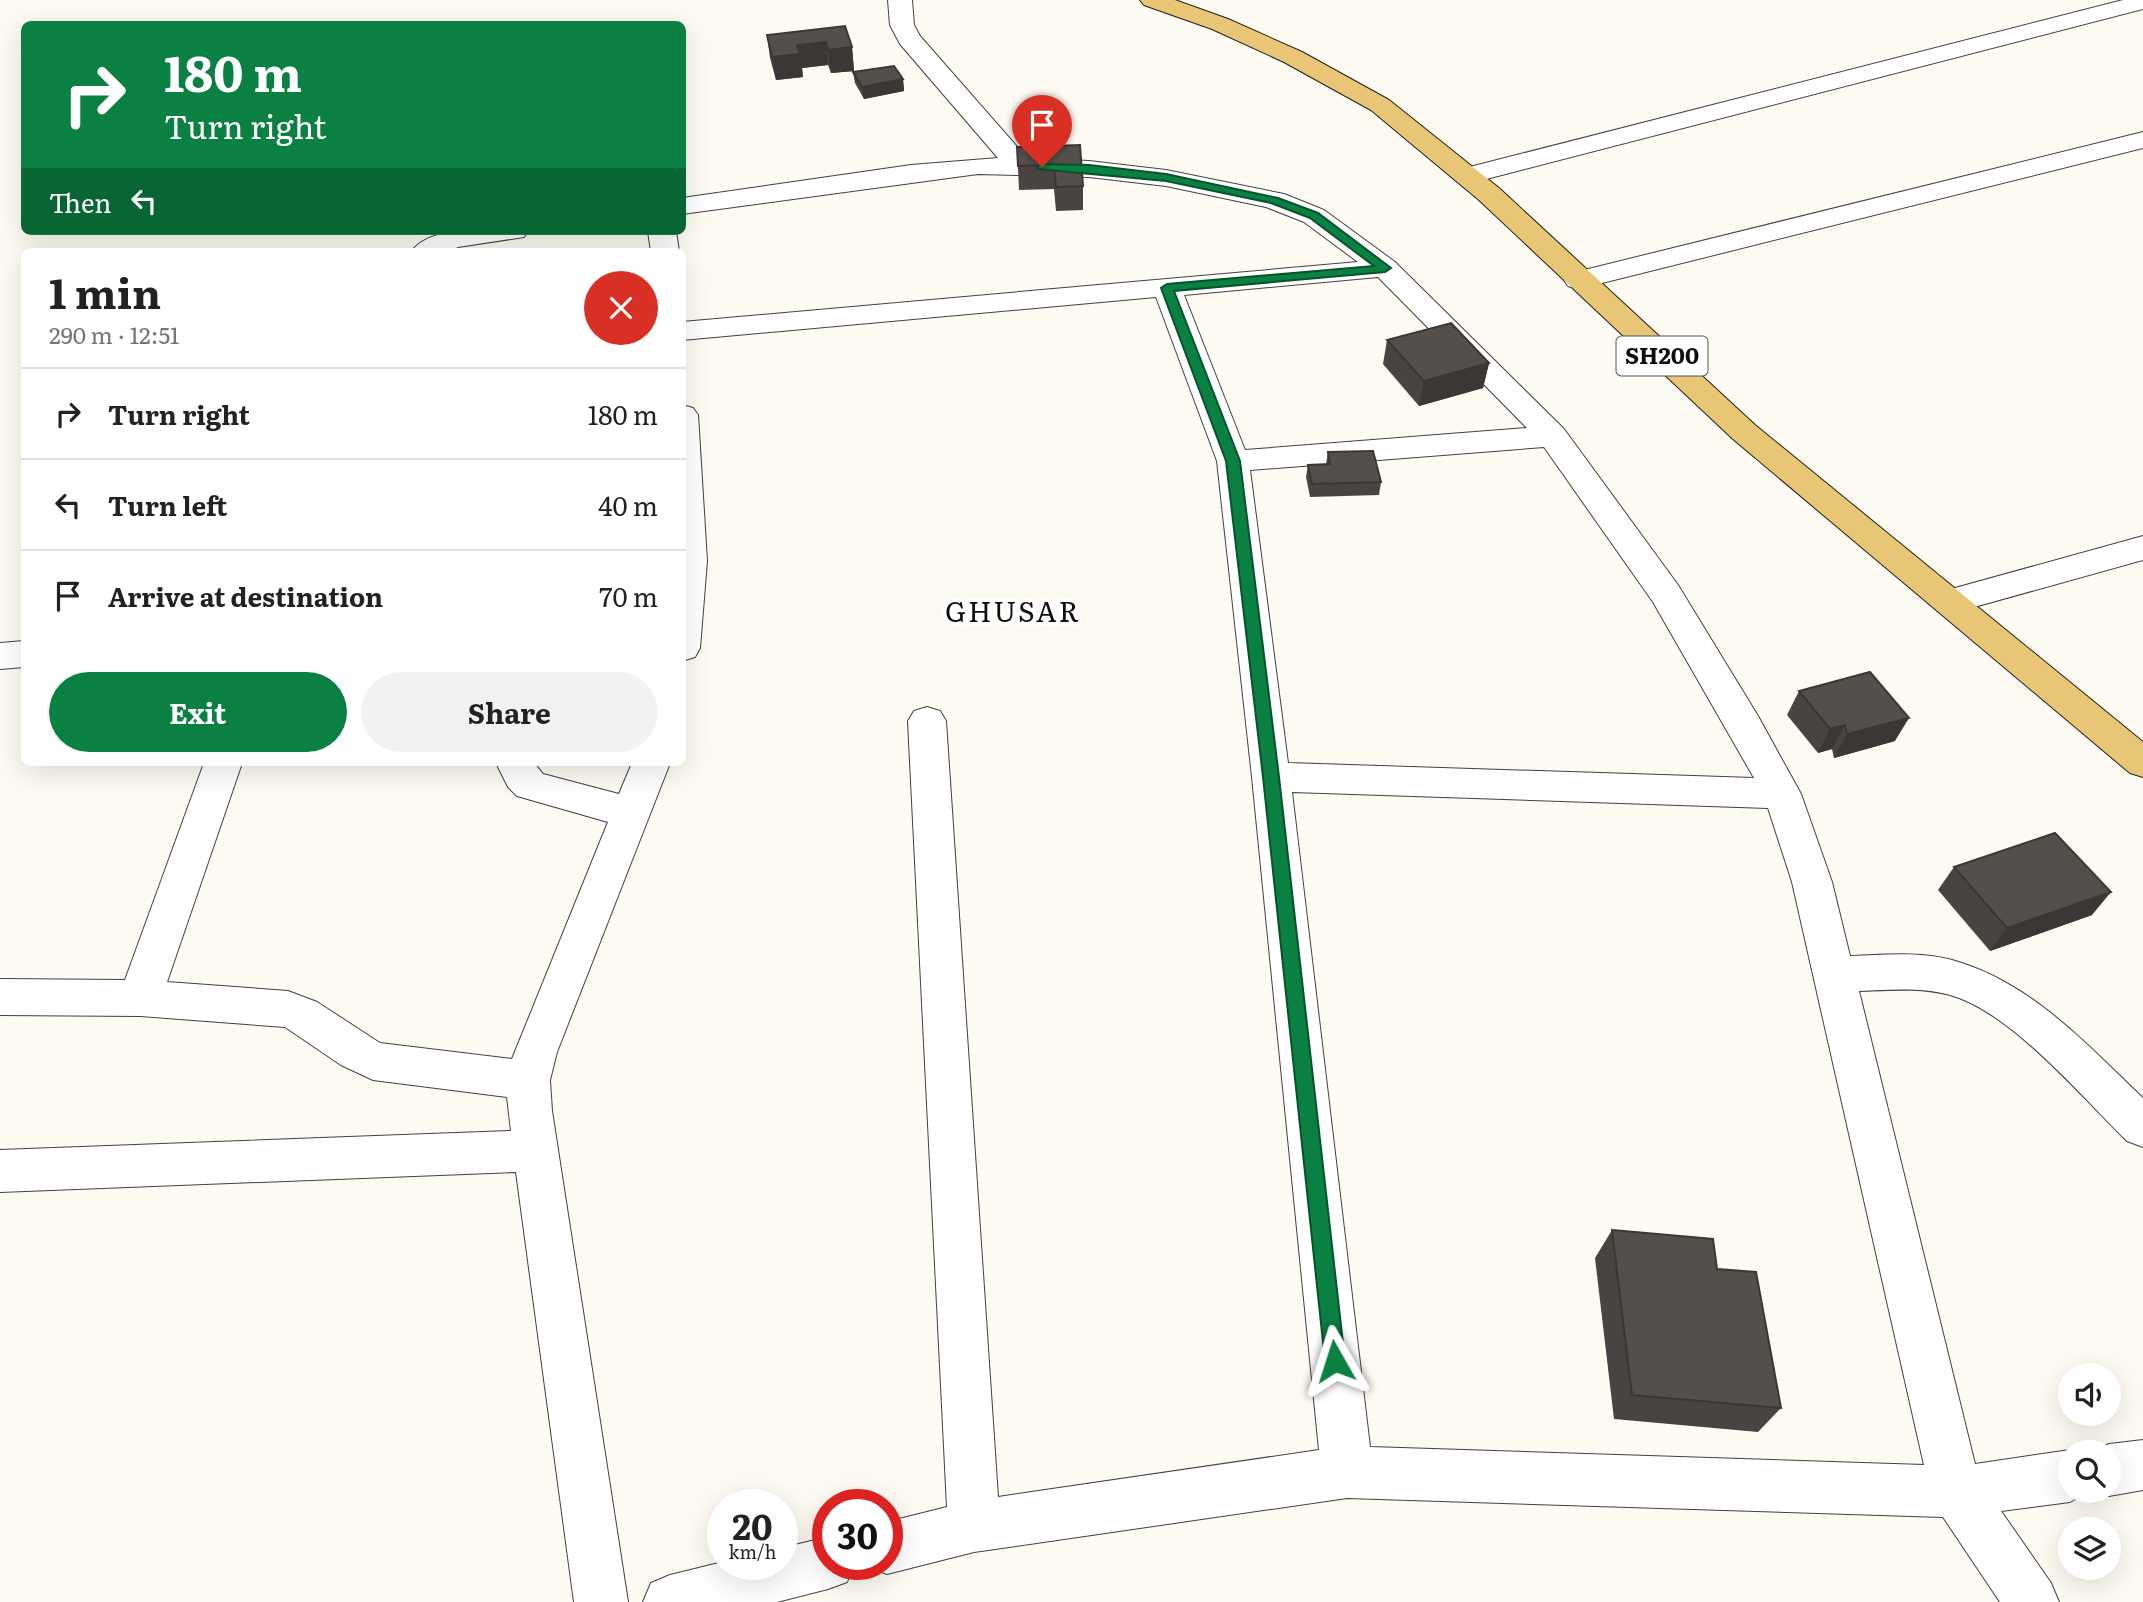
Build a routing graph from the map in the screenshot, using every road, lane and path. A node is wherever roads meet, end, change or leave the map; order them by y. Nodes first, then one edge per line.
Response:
1 (900, 0) edge
2 (1152, 0) edge
3 (2143, 2) edge
4 (2143, 140) edge
5 (1019, 166) junction
6 (1467, 176) junction
7 (686, 205) edge
8 (486, 235) edge
9 (434, 248) edge
10 (1385, 268) junction
11 (1578, 279) junction
12 (1167, 288) junction
13 (686, 331) edge
14 (1553, 436) junction
15 (1233, 461) junction
16 (686, 465) edge
17 (2143, 548) edge
18 (1949, 602) junction
19 (686, 630) edge
20 (21, 654) edge
21 (0, 656) edge
22 (927, 721) dead end
23 (2143, 763) edge
24 (222, 766) edge
25 (516, 766) edge
26 (650, 766) edge
27 (1271, 777) junction
28 (1782, 794) junction
29 (632, 813) junction
30 (1835, 974) junction
31 (0, 998) edge
32 (140, 998) junction
33 (528, 1080) junction
34 (2143, 1127) edge
35 (534, 1151) junction
36 (0, 1171) edge
37 (2143, 1465) edge
38 (2121, 1468) edge
39 (1347, 1472) junction
40 (2058, 1478) edge
41 (1956, 1492) junction
42 (974, 1526) junction
43 (903, 1544) edge
44 (812, 1567) edge
45 (601, 1602) edge
46 (670, 1602) edge
47 (2032, 1602) edge

1 - 5 street
2 - 6 main road, SH200
3 - 6 street
4 - 11 street
5 - 7 street
5 - 10 street
6 - 11 main road, SH200
8 - 9 street
10 - 12 street
10 - 14 street
11 - 18 main road, SH200
12 - 13 street
12 - 15 street
14 - 15 street
14 - 28 street
15 - 27 street
16 - 19 street
17 - 18 street
18 - 23 main road, SH200
20 - 21 street
22 - 42 street
24 - 32 street
25 - 29 street
26 - 29 street
27 - 28 street
27 - 39 street
28 - 30 street
29 - 33 street
30 - 34 street
30 - 41 street
31 - 32 street
32 - 33 street
33 - 35 street
35 - 36 street
35 - 45 street
37 - 38 street
39 - 41 street
39 - 42 street
40 - 41 street
41 - 47 street
42 - 43 street
44 - 46 street

